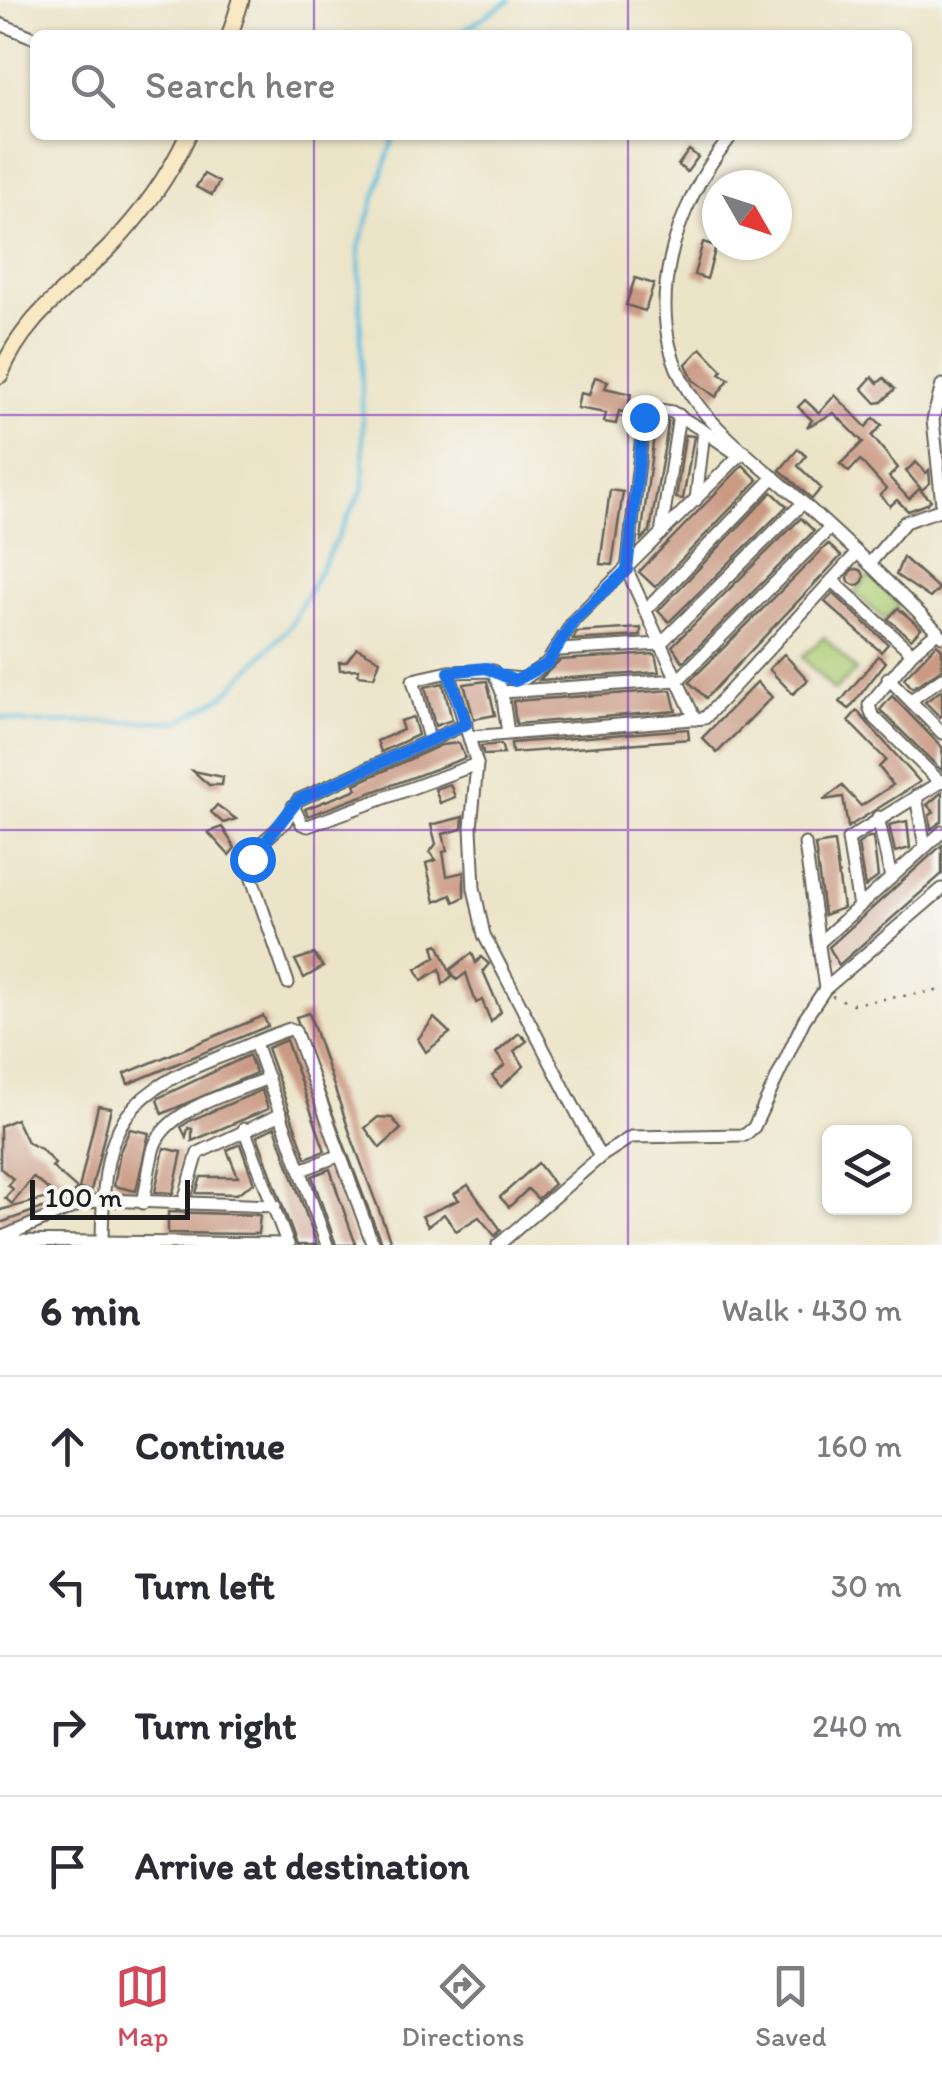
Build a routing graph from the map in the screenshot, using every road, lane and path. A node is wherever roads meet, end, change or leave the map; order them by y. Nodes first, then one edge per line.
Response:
1 (240, 0) edge
2 (0, 24) edge
3 (231, 30) edge
4 (30, 36) edge
5 (184, 140) edge
6 (728, 140) edge
7 (0, 375) edge
8 (942, 385) edge
9 (679, 415) junction
10 (704, 431) junction
11 (742, 454) junction
12 (774, 477) junction
13 (696, 500) junction
14 (803, 502) junction
15 (942, 507) edge
16 (830, 528) junction
17 (660, 536) junction
18 (857, 553) junction
19 (869, 564) junction
20 (627, 570) junction
21 (832, 580) junction
22 (645, 610) junction
23 (940, 634) edge
24 (660, 644) junction
25 (559, 650) junction
26 (912, 653) junction
27 (449, 672) junction
28 (498, 677) junction
29 (888, 678) junction
30 (942, 678) edge
31 (678, 680) junction
32 (502, 692) junction
33 (911, 700) junction
34 (695, 719) junction
35 (941, 729) edge
36 (468, 731) junction
37 (508, 733) junction
38 (429, 739) junction
39 (477, 764) junction
40 (941, 782) edge
41 (916, 796) junction
42 (294, 806) junction
43 (878, 818) junction
44 (942, 832) edge
45 (805, 844) dead end
46 (925, 848) junction
47 (891, 878) junction
48 (942, 889) edge
49 (859, 907) junction
50 (820, 942) junction
51 (288, 983) dead end
52 (825, 989) junction
53 (942, 990) edge
54 (255, 1043) junction
55 (268, 1078) junction
56 (281, 1114) junction
57 (244, 1129) junction
58 (338, 1156) junction
59 (600, 1157) junction
60 (301, 1170) junction
61 (104, 1200) junction
62 (143, 1203) junction
63 (183, 1204) junction
64 (275, 1206) junction
65 (0, 1239) edge
66 (102, 1243) edge
67 (288, 1244) edge
68 (327, 1245) edge
69 (373, 1245) edge
70 (498, 1245) edge

1 - 3 street
2 - 4 street
5 - 7 street
6 - 11 street
8 - 15 street
9 - 10 street
9 - 17 street
9 - 20 street
10 - 11 street
10 - 13 street
11 - 12 street
11 - 13 street
12 - 14 street
12 - 22 street
13 - 17 street
14 - 16 street
14 - 24 street
15 - 19 street
16 - 18 street
16 - 31 street
17 - 20 street
18 - 19 street
18 - 21 street
19 - 23 street
20 - 22 street
20 - 25 street
21 - 26 street
21 - 34 street
22 - 24 street
23 - 26 street
24 - 25 street
24 - 31 street
25 - 28 street
26 - 29 street
27 - 28 street
27 - 36 street
27 - 38 street
28 - 32 street
29 - 33 street
29 - 40 street
30 - 33 street
31 - 32 street
31 - 34 street
32 - 37 street
33 - 35 street
34 - 37 street
36 - 37 street
36 - 38 street
36 - 39 street
38 - 42 street
39 - 42 street
39 - 59 street
40 - 41 street
41 - 43 street
41 - 46 street
42 - 51 street
43 - 47 street
43 - 49 street
44 - 46 street
45 - 50 street
46 - 47 street
47 - 49 street
48 - 52 street
49 - 50 street
50 - 52 street
52 - 53 path
52 - 59 street
54 - 55 street
54 - 58 street
54 - 61 street
55 - 56 street
55 - 62 street
56 - 57 street
56 - 60 street
57 - 63 street
57 - 64 street
58 - 60 street
58 - 69 street
59 - 70 street
60 - 68 street
61 - 62 street
61 - 65 street
61 - 66 street
62 - 63 street
63 - 64 street
64 - 67 street
65 - 66 street
66 - 67 street

